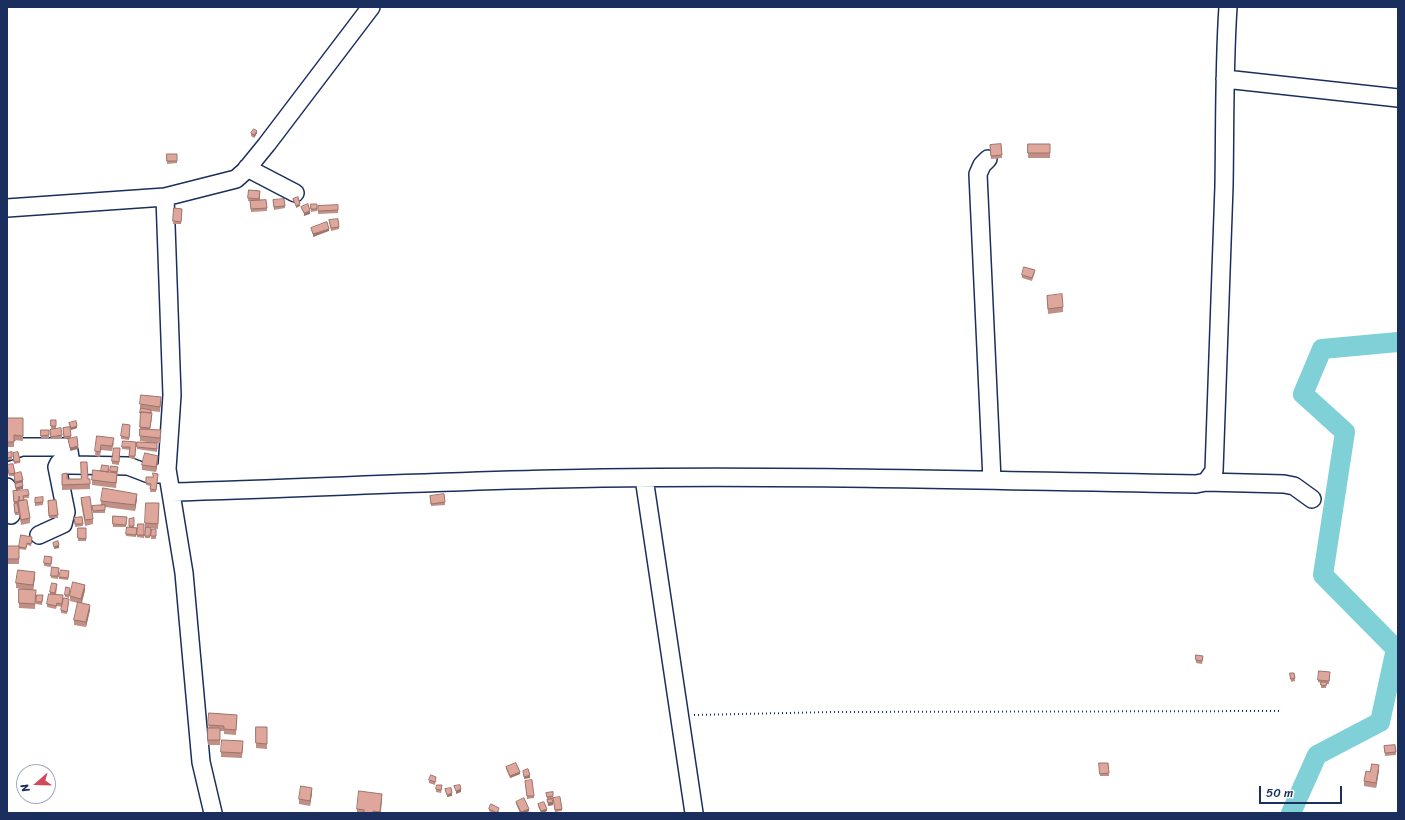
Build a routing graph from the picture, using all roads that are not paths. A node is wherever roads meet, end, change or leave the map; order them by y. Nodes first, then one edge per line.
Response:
1 (371, 7) edge
2 (1228, 7) edge
3 (1225, 79) junction
4 (1398, 98) edge
5 (988, 159) dead end
6 (247, 168) junction
7 (295, 193) dead end
8 (165, 197) junction
9 (7, 208) edge
10 (7, 452) edge
11 (70, 465) junction
12 (167, 469) junction
13 (644, 478) junction
14 (992, 480) junction
15 (1206, 482) junction
16 (7, 486) edge
17 (170, 492) junction
18 (1312, 499) dead end
19 (12, 515) dead end
20 (39, 535) dead end
21 (213, 813) edge
22 (694, 813) edge

1 - 6 street
2 - 3 street
3 - 4 street
3 - 15 street
5 - 14 street
6 - 7 street
6 - 8 street
8 - 9 street
8 - 12 street
10 - 11 street
11 - 12 street
11 - 20 street
12 - 17 street
13 - 14 street
13 - 17 street
13 - 22 street
14 - 15 street
15 - 18 street
16 - 19 street
17 - 21 street

